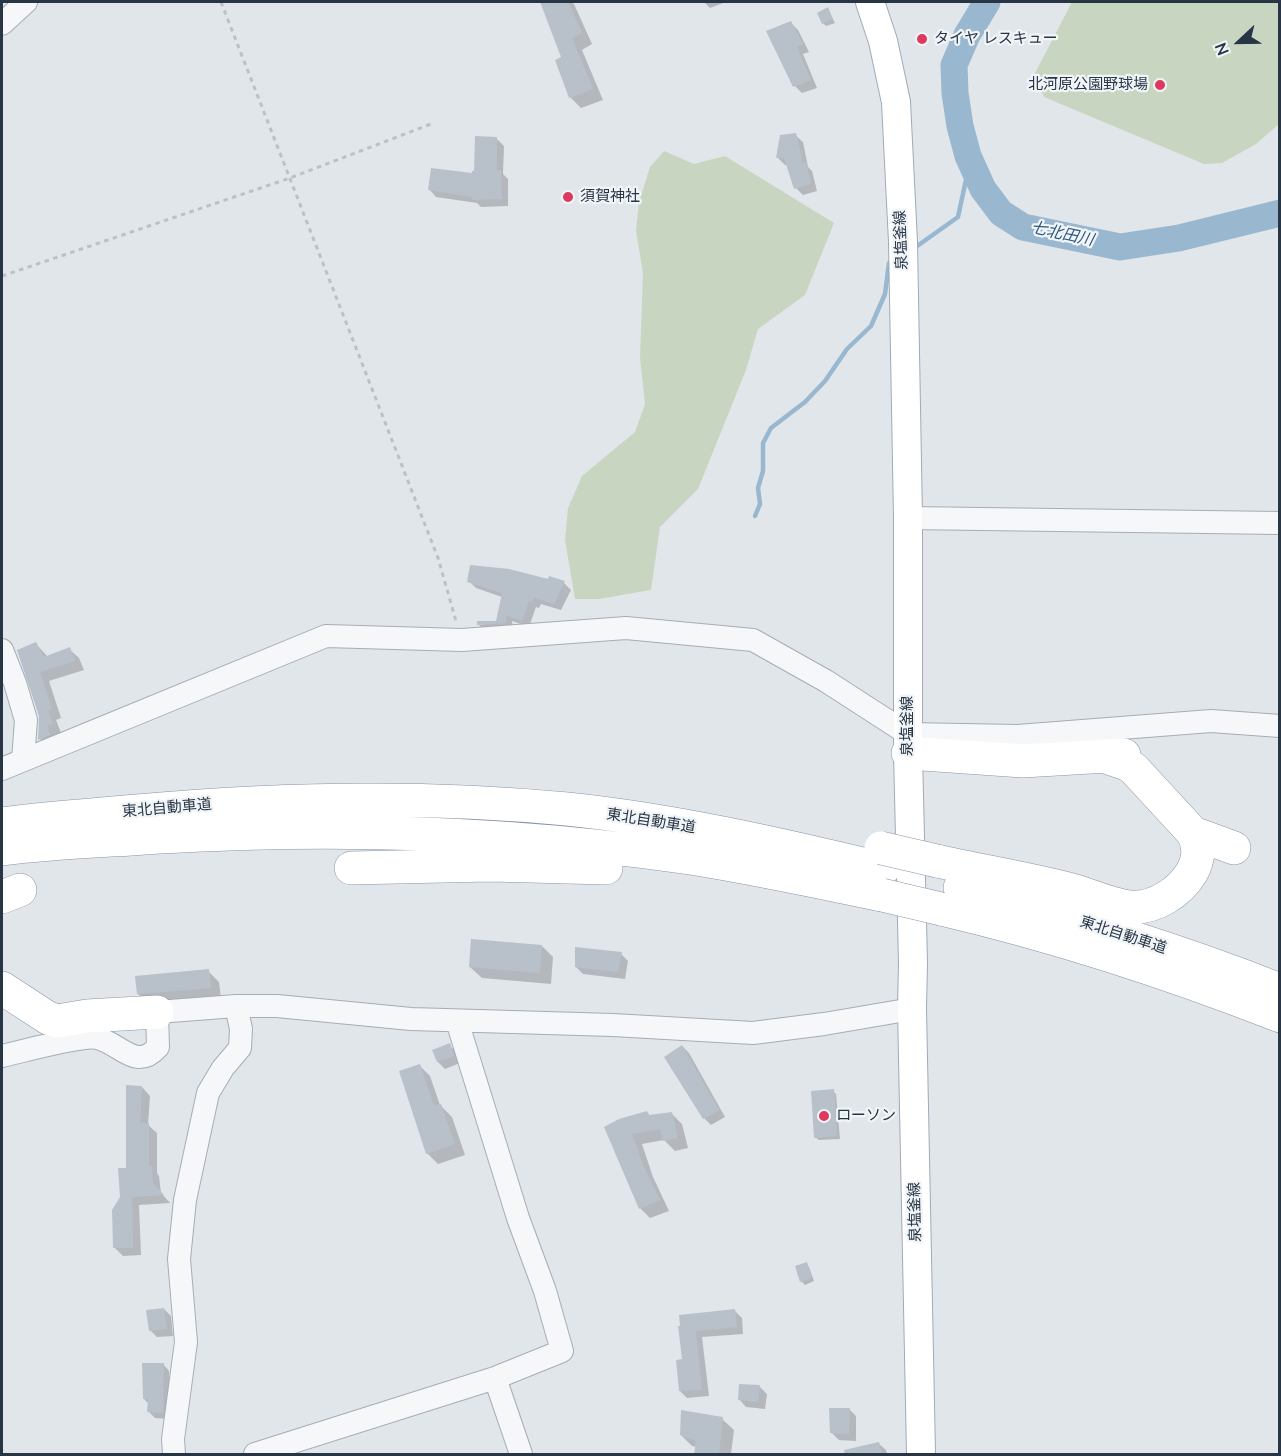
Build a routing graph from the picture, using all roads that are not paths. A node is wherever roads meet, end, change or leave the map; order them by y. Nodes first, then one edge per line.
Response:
1 (26, 2) edge
2 (870, 2) edge
3 (2, 24) edge
4 (908, 518) junction
5 (1280, 523) edge
6 (2, 650) edge
7 (1280, 726) edge
8 (908, 744) junction
9 (23, 760) junction
10 (2, 769) edge
11 (2, 824) edge
12 (2, 849) edge
13 (351, 868) dead end
14 (882, 871) junction
15 (811, 880) junction
16 (939, 884) junction
17 (2, 976) edge
18 (2, 988) edge
19 (1280, 990) edge
20 (236, 1006) junction
21 (912, 1009) junction
22 (158, 1012) junction
23 (1280, 1016) edge
24 (87, 1017) junction
25 (457, 1021) junction
26 (2, 1056) edge
27 (495, 1378) junction
28 (174, 1455) edge
29 (255, 1455) edge
30 (520, 1455) edge
31 (921, 1455) edge

1 - 3 street
2 - 4 main road, 泉塩釜線
4 - 5 street
4 - 8 main road, 泉塩釜線
6 - 9 street
7 - 8 street
8 - 9 street
8 - 16 highway
8 - 21 main road, 泉塩釜線
9 - 10 street
11 - 14 highway, 東北自動車道
12 - 15 highway, 東北自動車道
13 - 15 highway
14 - 15 highway, 東北自動車道
14 - 16 highway, 東北自動車道, bridge
14 - 16 highway, bridge
16 - 19 highway, 東北自動車道
16 - 23 highway, 東北自動車道
17 - 24 highway
18 - 24 highway
20 - 22 street
20 - 25 street
20 - 28 street
21 - 25 street
21 - 31 main road, 泉塩釜線
22 - 24 highway
22 - 26 street
25 - 27 street
27 - 29 street
27 - 30 street

